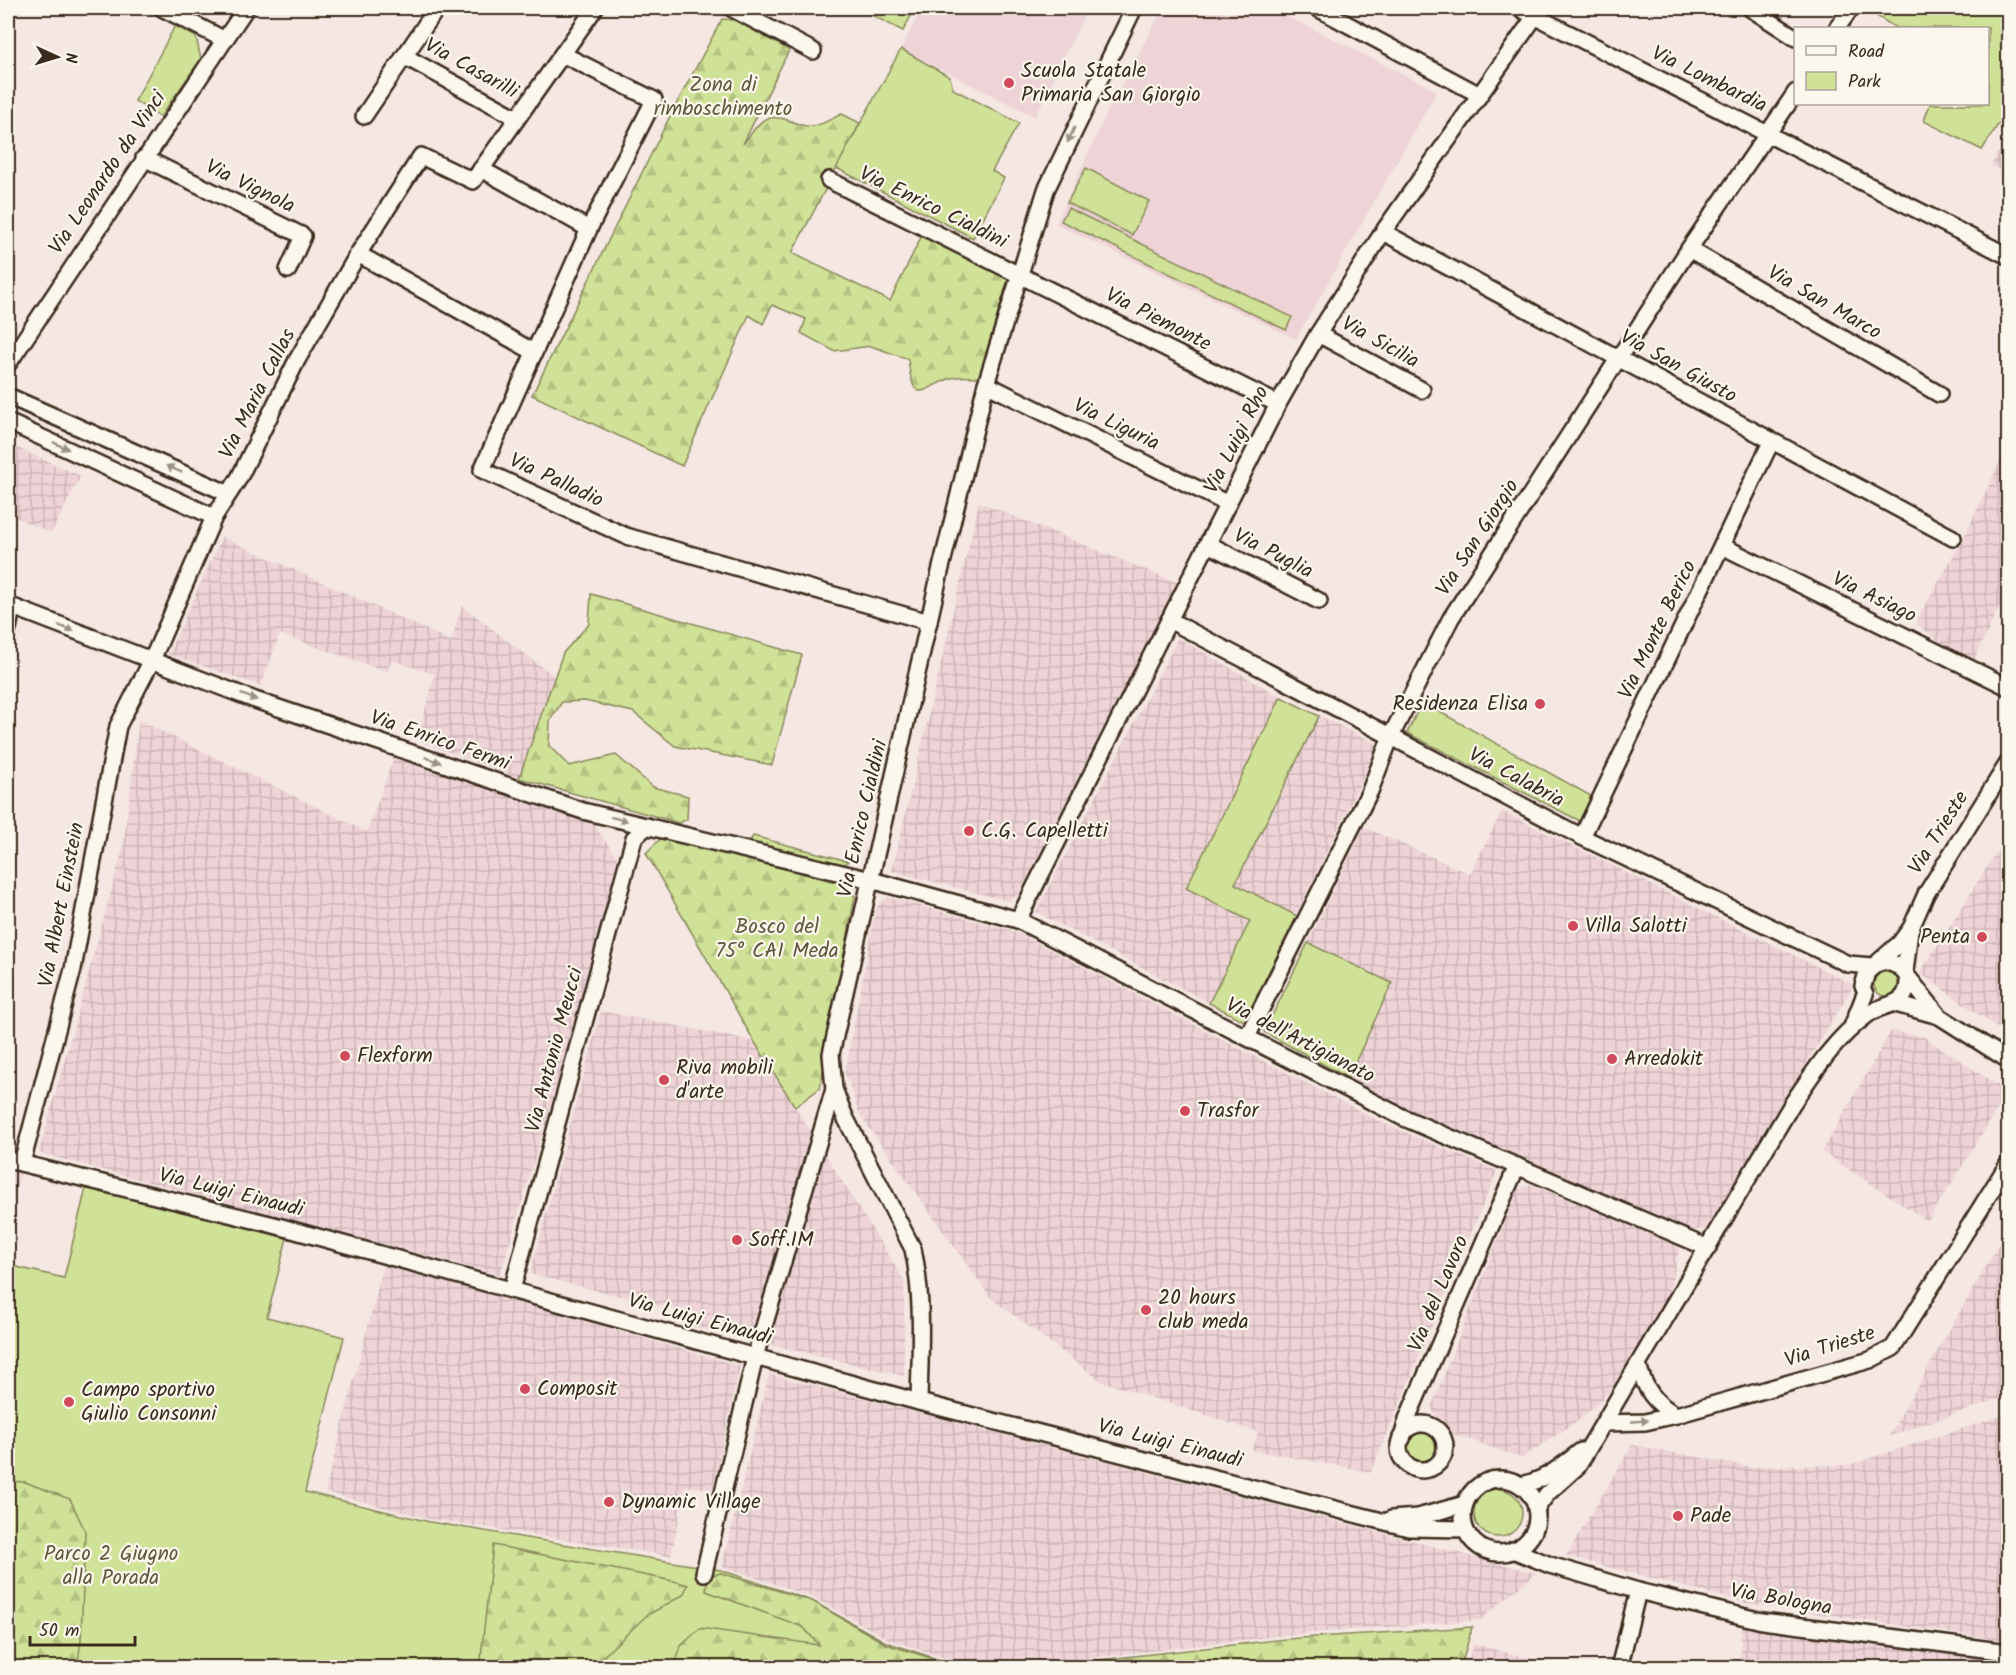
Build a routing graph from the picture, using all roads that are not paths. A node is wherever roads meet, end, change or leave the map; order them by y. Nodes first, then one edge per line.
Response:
1 (162, 8) edge
2 (246, 8) edge
3 (437, 8) edge
4 (595, 8) edge
5 (731, 8) edge
6 (1134, 8) edge
7 (1317, 8) edge
8 (1519, 8) edge
9 (1750, 8) edge
10 (1851, 8) edge
11 (1538, 12) edge
12 (1838, 27) edge
13 (1794, 37) edge
14 (223, 39) junction
15 (813, 51) dead end
16 (562, 54) junction
17 (404, 56) junction
18 (1478, 94) junction
19 (1794, 95) edge
20 (364, 116) dead end
21 (517, 118) junction
22 (1769, 132) junction
23 (144, 158) junction
24 (481, 169) junction
25 (829, 180) dead end
26 (589, 229) junction
27 (1383, 232) junction
28 (1689, 249) junction
29 (357, 254) junction
30 (2008, 255) edge
31 (288, 270) dead end
32 (1018, 273) junction
33 (1318, 334) junction
34 (534, 352) junction
35 (1618, 357) junction
36 (8, 364) edge
37 (986, 384) junction
38 (1422, 390) dead end
39 (1939, 394) dead end
40 (8, 396) edge
41 (1278, 404) junction
42 (8, 422) edge
43 (1771, 442) junction
44 (227, 493) junction
45 (1228, 504) junction
46 (214, 517) junction
47 (1953, 538) dead end
48 (1208, 544) junction
49 (1722, 546) junction
50 (1319, 601) dead end
51 (10, 606) edge
52 (1169, 620) junction
53 (929, 622) junction
54 (8, 629) edge
55 (152, 660) junction
56 (2008, 687) edge
57 (1391, 736) junction
58 (2008, 763) edge
59 (647, 826) junction
60 (1582, 837) junction
61 (871, 880) junction
62 (1018, 920) junction
63 (1911, 927) junction
64 (1848, 964) junction
65 (1875, 964) junction
66 (1906, 976) junction
67 (1864, 990) junction
68 (1889, 1005) junction
69 (1939, 1016) junction
70 (1852, 1027) junction
71 (1247, 1037) junction
72 (2008, 1060) edge
73 (834, 1089) junction
74 (15, 1161) edge
75 (2008, 1164) edge
76 (1517, 1166) junction
77 (1708, 1248) junction
78 (512, 1290) junction
79 (755, 1357) junction
80 (1638, 1365) junction
81 (919, 1402) junction
82 (1414, 1405) junction
83 (1676, 1414) junction
84 (1604, 1423) junction
85 (1430, 1426) junction
86 (1402, 1439) junction
87 (1588, 1445) junction
88 (1520, 1485) junction
89 (1465, 1504) junction
90 (1536, 1509) junction
91 (1382, 1520) junction
92 (1465, 1529) junction
93 (1533, 1531) junction
94 (1513, 1550) junction
95 (1550, 1565) junction
96 (704, 1573) dead end
97 (1638, 1591) junction
98 (2008, 1652) edge
99 (1619, 1668) edge

1 - 14 street
2 - 14 street, Via Leonardo da Vinci
3 - 17 street, Via Casarilli
4 - 16 street
5 - 15 street
6 -> 32 street, Via Enrico Cialdini
7 - 18 street
8 - 11 street, Via Lombardia
9 - 13 street
10 - 12 street
11 - 18 street, Via Luigi Rho
11 - 22 street, Via Lombardia
14 - 23 street, Via Leonardo da Vinci
16 - 21 street
16 - 26 street
17 - 20 street, Via Casarilli
17 - 21 street, Via Casarilli
18 - 27 street, Via Luigi Rho
19 - 22 street, Via San Giorgio
21 - 24 street
22 - 28 street, Via San Giorgio
22 - 30 street, Via Lombardia
23 - 31 street, Via Vignola
23 - 36 street, Via Leonardo da Vinci
24 - 26 street
24 - 29 street, Via Maria Callas
25 - 32 street, Via Enrico Cialdini
26 - 34 street
27 - 33 street, Via Luigi Rho
27 - 35 street, Via San Giusto
28 - 35 street, Via San Giorgio
28 - 39 street, Via San Marco
29 - 34 street
29 - 44 street, Via Maria Callas
32 - 37 street, Via Enrico Cialdini
32 - 41 street, Via Piemonte
33 - 38 street, Via Sicilia
33 - 41 street, Via Luigi Rho
34 - 53 street, Via Palladio
35 - 43 street, Via San Giusto
35 - 57 street, Via San Giorgio
37 - 45 street, Via Liguria
37 - 53 street, Via Enrico Cialdini
44 -> 40 street
41 - 45 street, Via Luigi Rho
42 -> 46 street
43 - 47 street, Via San Giusto
43 - 49 street, Via Monte Berico
44 - 46 street, Via Maria Callas
45 - 48 street, Via Luigi Rho
46 - 55 street, Via Maria Callas
48 - 50 street, Via Puglia
48 - 52 street, Via Luigi Rho
49 - 56 street, Via Asiago
49 - 60 street, Via Monte Berico
51 - 54 street
51 -> 55 street, Via Enrico Fermi
52 - 57 street, Via Calabria
52 - 62 street, Via Luigi Rho
53 - 61 street, Via Enrico Cialdini
55 -> 59 street, Via Enrico Fermi
55 - 74 street, Via Albert Einstein
57 - 60 street, Via Calabria
57 - 71 street, Via San Giorgio
58 - 63 street, Via Trieste
59 - 61 street, Via Enrico Fermi
59 - 78 street, Via Antonio Meucci
60 - 64 street, Via Calabria
61 - 62 street, Via dell'Artigianato
61 - 73 street, Via Enrico Cialdini
62 - 71 street, Via dell'Artigianato
63 - 65 street
63 - 66 street
64 - 65 street
64 - 67 street
65 - 66 street
65 - 67 street
66 - 68 street
66 - 69 street
67 - 68 street
67 - 70 street
68 - 69 street
68 - 70 street
69 - 72 street
70 - 77 street
71 - 76 street, Via dell'Artigianato
73 - 79 street
73 - 81 street, Via Enrico Cialdini
74 - 78 street, Via Luigi Einaudi
75 - 83 street, Via Trieste
76 - 77 street, Via dell'Artigianato
76 - 82 street, Via del Lavoro
77 - 80 street
78 - 79 street, Via Luigi Einaudi
79 - 81 street, Via Luigi Einaudi
79 - 96 street
80 - 83 street
80 - 84 street
81 - 91 street, Via Luigi Einaudi
82 - 85 street
82 - 86 street, Via del Lavoro
84 -> 83 street, Via Trieste
84 - 87 street
85 - 86 street
85 - 86 street
87 - 88 street
87 - 90 street
88 - 89 street
88 - 90 street
89 - 91 street, Via Luigi Einaudi
89 - 92 street
90 - 93 street
91 - 92 street, Via Luigi Einaudi
92 - 94 street
93 - 94 street
93 - 95 street
94 - 95 street, Via Bologna
95 - 97 street, Via Bologna
97 - 98 street, Via Bologna
97 - 99 street

